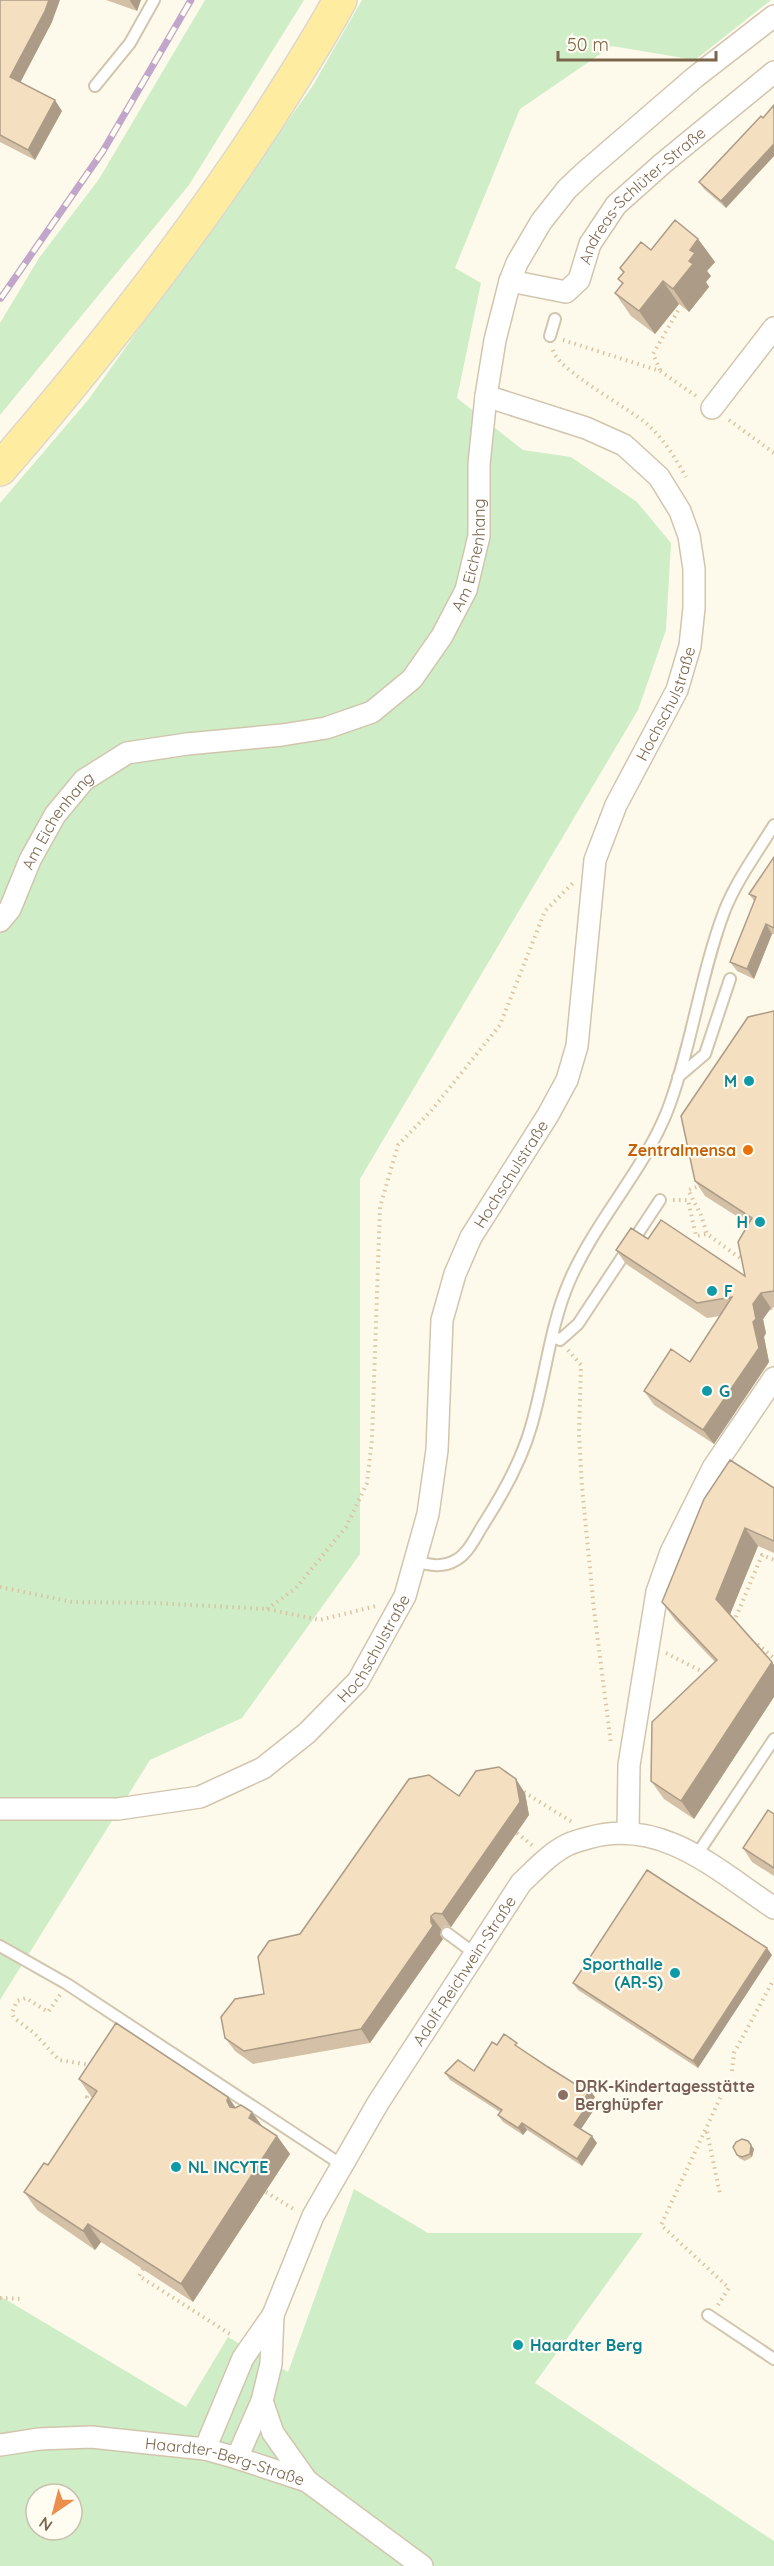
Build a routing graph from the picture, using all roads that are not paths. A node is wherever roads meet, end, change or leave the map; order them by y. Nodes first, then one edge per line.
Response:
1 (154, 0) edge
2 (340, 0) edge
3 (774, 16) edge
4 (774, 72) edge
5 (95, 86) dead end
6 (510, 280) junction
7 (555, 319) dead end
8 (774, 328) edge
9 (550, 336) dead end
10 (486, 396) junction
11 (712, 408) road end
12 (0, 469) edge
13 (774, 825) edge
14 (0, 921) edge
15 (730, 979) dead end
16 (677, 1077) junction
17 (660, 1200) road end
18 (557, 1338) junction
19 (774, 1378) edge
20 (416, 1562) junction
21 (774, 1739) edge
22 (0, 1809) edge
23 (628, 1832) junction
24 (696, 1856) junction
25 (774, 1908) edge
26 (447, 1934) dead end
27 (0, 1946) edge
28 (474, 1953) junction
29 (254, 2108) junction
30 (247, 2119) edge
31 (342, 2165) junction
32 (708, 2314) dead end
33 (273, 2315) junction
34 (774, 2358) edge
35 (262, 2401) junction
36 (0, 2445) edge
37 (205, 2449) junction
38 (237, 2458) junction
39 (307, 2481) junction
40 (422, 2566) edge

1 - 5 lane
2 - 12 main road
3 - 6 street, Am Eichenhang
4 - 6 street, Andreas-Schlüter-Straße
6 - 10 street, Am Eichenhang
7 - 9 lane
8 - 11 street
10 - 14 street, Am Eichenhang
10 - 20 street, Hochschulstraße
13 - 16 lane
15 - 16 lane
16 - 18 lane
17 - 18 lane
18 - 20 lane
19 - 23 street
20 - 22 street, Hochschulstraße
21 - 24 lane
23 - 24 street, Adolf-Reichwein-Straße
23 - 28 street, Adolf-Reichwein-Straße
24 - 25 street, Adolf-Reichwein-Straße
26 - 28 lane
27 - 29 lane
28 - 31 street, Adolf-Reichwein-Straße
29 - 30 lane
29 - 31 lane
31 - 33 street, Adolf-Reichwein-Straße
32 - 34 lane
33 - 35 street, Adolf-Reichwein-Straße
33 - 37 street, Adolf-Reichwein-Straße
35 - 38 street, Adolf-Reichwein-Straße
35 - 39 street
36 - 37 street, Haardter-Berg-Straße
37 - 38 street, Haardter-Berg-Straße
38 - 39 street, Haardter-Berg-Straße
39 - 40 street, Haardter-Berg-Straße

